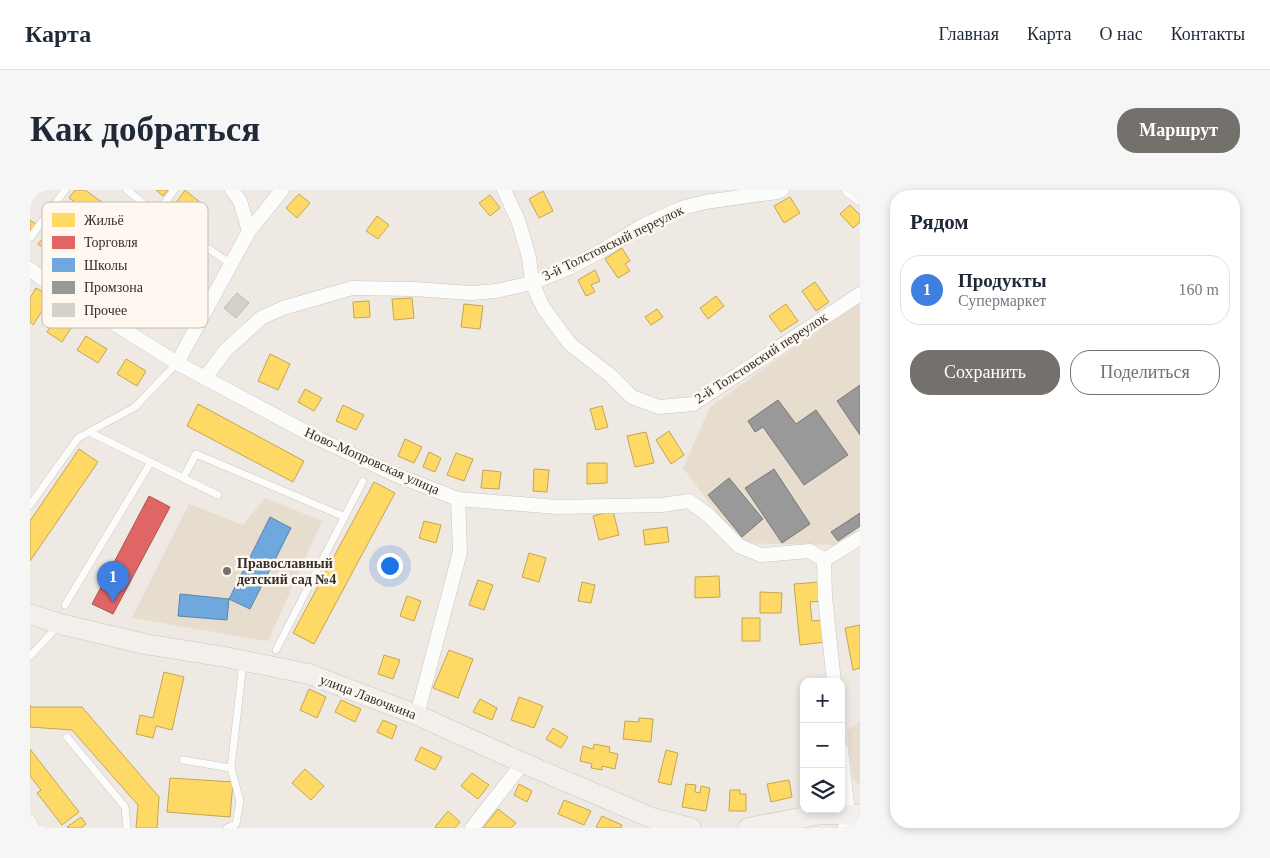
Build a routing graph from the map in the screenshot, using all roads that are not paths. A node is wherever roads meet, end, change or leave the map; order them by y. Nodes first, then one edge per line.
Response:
1 (65, 190) edge
2 (127, 190) edge
3 (174, 190) edge
4 (232, 190) edge
5 (282, 190) edge
6 (504, 190) edge
7 (782, 190) edge
8 (849, 190) edge
9 (860, 198) edge
10 (56, 202) edge
11 (142, 202) edge
12 (166, 202) edge
13 (42, 222) edge
14 (249, 231) junction
15 (30, 238) edge
16 (208, 248) edge
17 (231, 264) junction
18 (30, 269) edge
19 (42, 278) edge
20 (532, 283) junction
21 (860, 294) edge
22 (208, 307) edge
23 (122, 328) edge
24 (197, 328) edge
25 (178, 363) junction
26 (206, 378) junction
27 (89, 432) junction
28 (151, 462) junction
29 (183, 478) junction
30 (364, 481) dead end
31 (218, 495) dead end
32 (458, 499) junction
33 (30, 505) edge
34 (344, 517) junction
35 (860, 538) edge
36 (824, 560) junction
37 (65, 604) dead end
38 (30, 614) edge
39 (60, 624) junction
40 (276, 650) dead end
41 (30, 656) edge
42 (243, 660) junction
43 (834, 678) edge
44 (417, 715) junction
45 (67, 737) dead end
46 (183, 760) dead end
47 (523, 763) junction
48 (231, 768) junction
49 (844, 768) edge
50 (30, 817) edge
51 (851, 819) edge
52 (237, 826) edge
53 (38, 828) edge
54 (127, 828) edge
55 (227, 828) edge
56 (472, 828) edge
57 (691, 828) edge
58 (748, 828) edge

1 - 10 lane
2 - 11 lane
3 - 12 lane
4 - 14 street
5 - 14 street
6 - 20 street, 2-й Толстовский переулок
7 - 20 street, 3-й Толстовский переулок
8 - 9 street
13 - 15 lane
14 - 17 street
16 - 17 lane
17 - 22 street
18 - 19 street, Ново-Мопровская улица
20 - 21 street, 2-й Толстовский переулок
20 - 26 street, 3-й Толстовский переулок
23 - 25 street, Ново-Мопровская улица
24 - 25 street
25 - 26 street, Ново-Мопровская улица
25 - 27 lane
26 - 32 street, Ново-Мопровская улица
27 - 28 lane
27 - 33 lane
28 - 29 lane
28 - 37 lane
29 - 31 lane
29 - 34 lane
30 - 34 lane
32 - 36 street, Ново-Мопровская улица
32 - 44 street
34 - 40 lane
35 - 36 street
36 - 43 street
38 - 39 main road, улица Лавочкина
39 - 41 lane
39 - 42 main road, улица Лавочкина
42 - 44 main road, улица Лавочкина
42 - 48 lane
44 - 47 main road, улица Лавочкина
45 - 54 lane
46 - 48 lane
47 - 56 street
47 - 57 main road, улица Лавочкина
48 - 52 lane
49 - 51 street
50 - 53 lane
51 - 58 main road
52 - 55 lane

